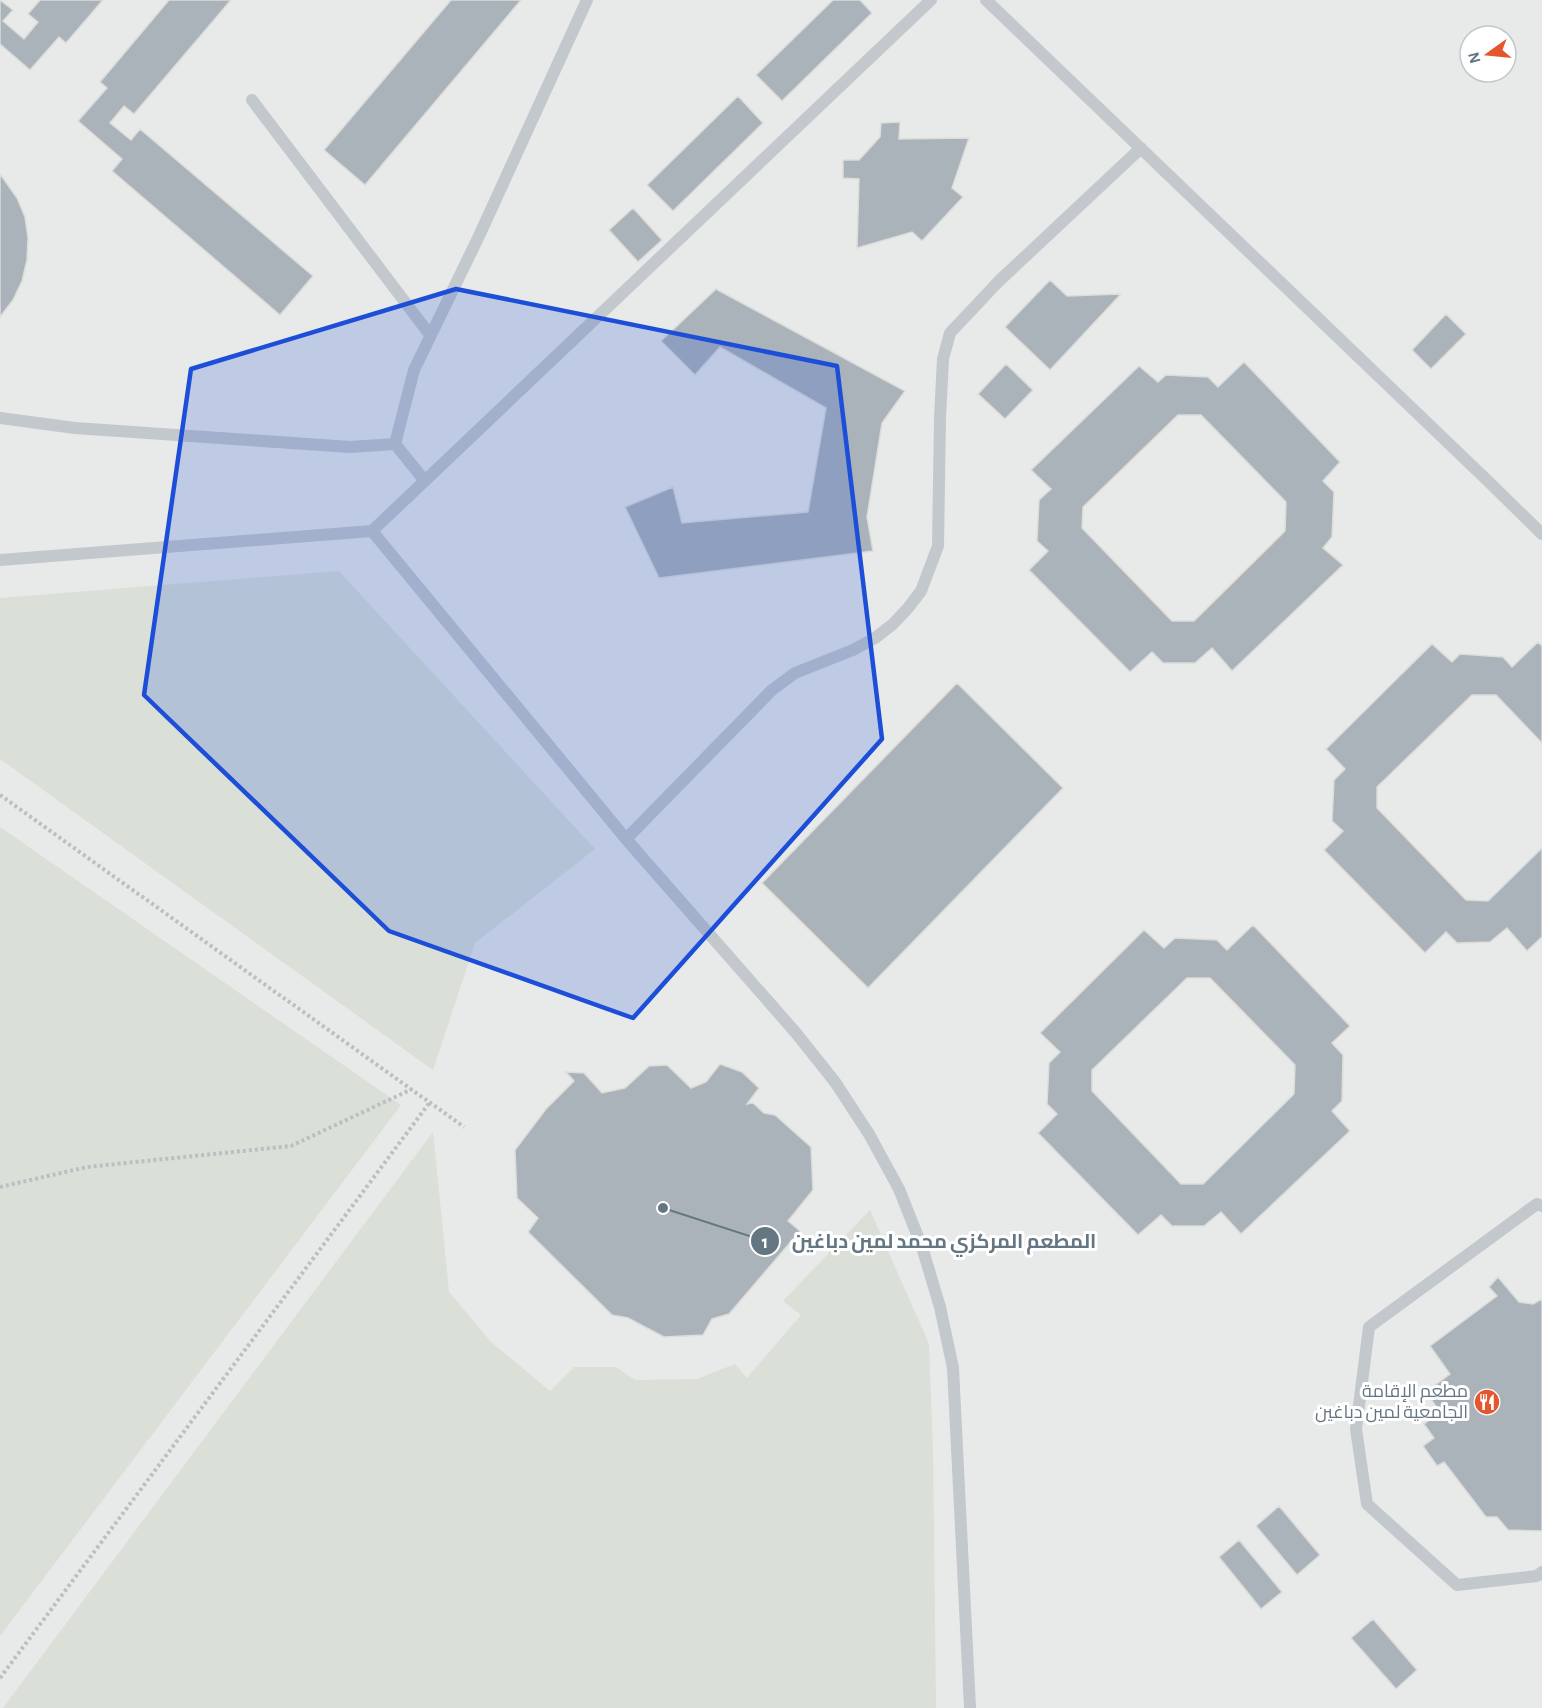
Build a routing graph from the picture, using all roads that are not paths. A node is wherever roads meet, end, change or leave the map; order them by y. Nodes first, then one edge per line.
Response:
1 (587, 0) edge
2 (931, 0) edge
3 (986, 0) edge
4 (252, 100) dead end
5 (1141, 148) junction
6 (430, 335) junction
7 (0, 418) edge
8 (395, 444) junction
9 (424, 481) junction
10 (372, 531) junction
11 (1542, 534) edge
12 (0, 560) edge
13 (626, 839) junction
14 (1542, 1206) edge
15 (1542, 1572) edge
16 (970, 1708) edge

1 - 6 lane
2 - 9 lane
3 - 5 lane
4 - 6 lane
5 - 11 lane
5 - 13 lane
6 - 8 lane
7 - 8 lane
8 - 9 lane
9 - 10 lane
10 - 12 lane
10 - 13 lane
13 - 16 lane
14 - 15 lane

